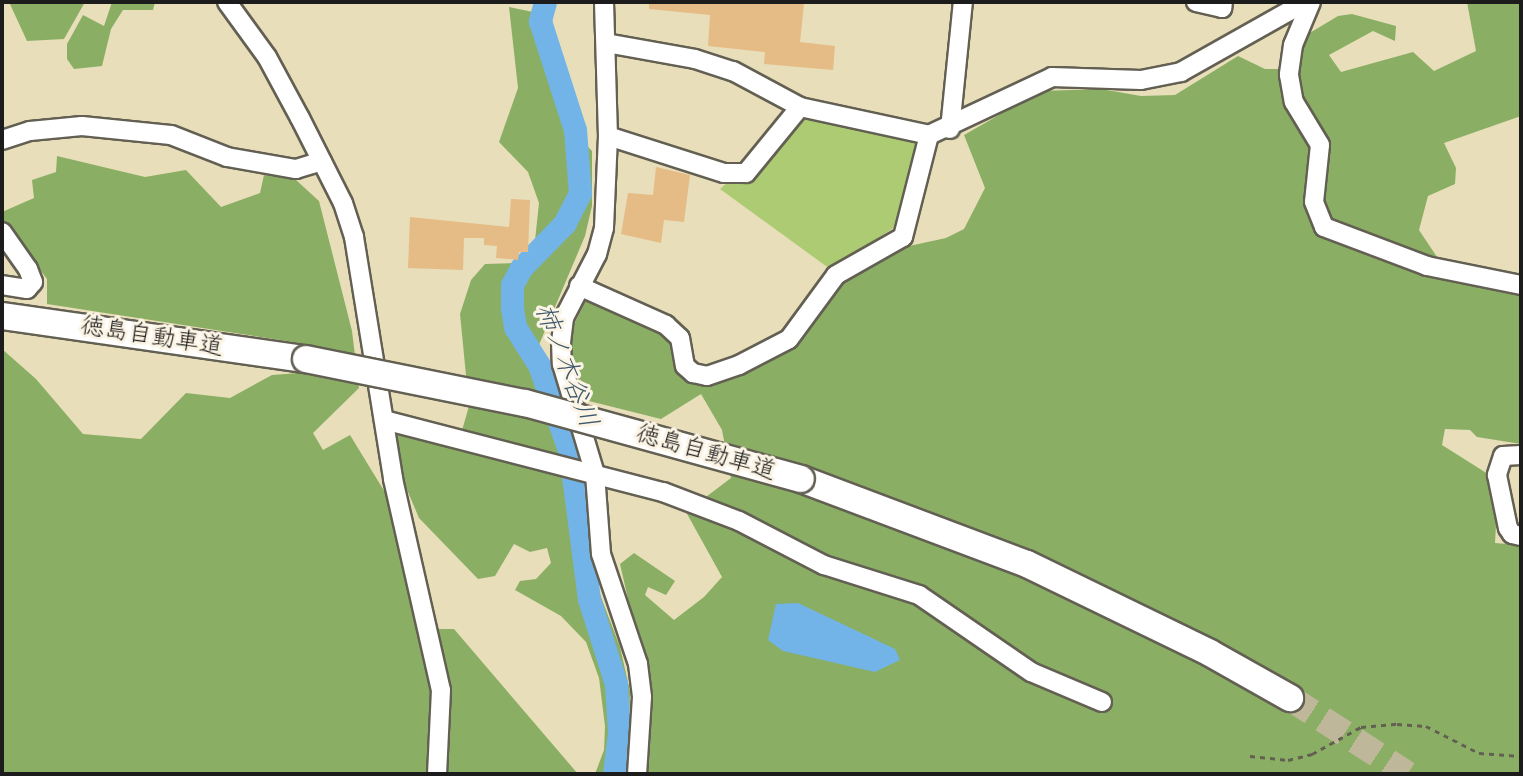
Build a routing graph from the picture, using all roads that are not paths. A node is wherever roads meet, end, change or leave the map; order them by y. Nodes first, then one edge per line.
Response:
1 (227, 2) edge
2 (604, 2) edge
3 (963, 2) edge
4 (1196, 2) edge
5 (1223, 2) edge
6 (1305, 2) edge
7 (1311, 2) edge
8 (606, 43) junction
9 (800, 107) junction
10 (950, 129) junction
11 (929, 135) junction
12 (608, 136) junction
13 (2, 139) edge
14 (322, 161) junction
15 (2, 232) edge
16 (2, 285) edge
17 (1521, 285) edge
18 (579, 286) junction
19 (2, 316) edge
20 (384, 420) junction
21 (1521, 455) edge
22 (587, 472) junction
23 (1521, 536) edge
24 (1290, 698) tunnel mouth
25 (1102, 702) dead end
26 (437, 774) edge
27 (638, 774) edge

1 - 14 street
2 - 8 street
3 - 10 street
4 - 5 street
6 - 10 street
7 - 17 street
8 - 9 street
8 - 12 street
9 - 11 street
9 - 12 street
10 - 11 street
11 - 18 street
12 - 18 street
13 - 14 street
14 - 20 street
15 - 16 street
18 - 22 street
19 - 24 highway, 徳島自動車道, bridge
20 - 22 street
20 - 26 street
21 - 23 street
22 - 25 street
22 - 27 street

